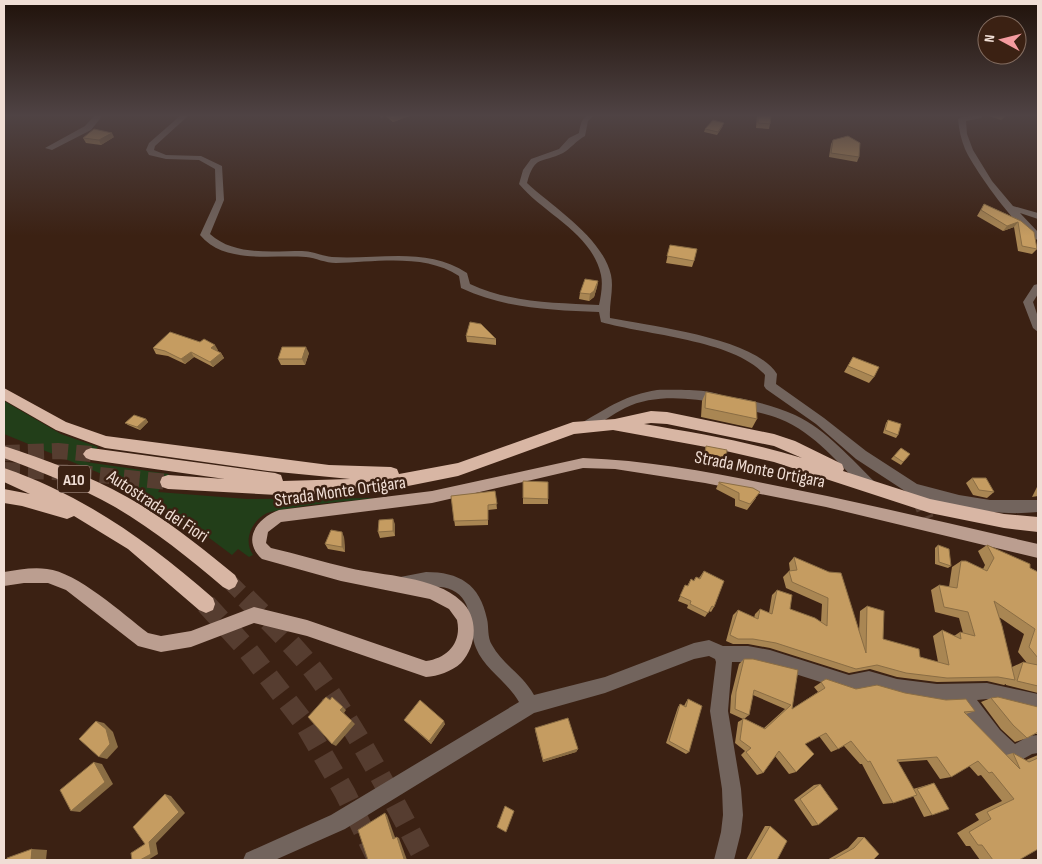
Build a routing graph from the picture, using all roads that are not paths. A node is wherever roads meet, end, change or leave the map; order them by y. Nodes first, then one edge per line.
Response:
1 (160, 155) edge
2 (548, 155) edge
3 (973, 155) edge
4 (1011, 208) junction
5 (1038, 216) edge
6 (1038, 237) edge
7 (1038, 287) edge
8 (604, 308) junction
9 (1038, 328) edge
10 (4, 393) edge
11 (587, 426) junction
12 (4, 452) edge
13 (91, 454) tunnel mouth
14 (4, 475) edge
15 (430, 475) junction
16 (168, 482) tunnel mouth
17 (332, 486) junction
18 (870, 488) junction
19 (4, 496) edge
20 (1038, 506) edge
21 (92, 518) junction
22 (927, 519) dead end
23 (1038, 525) edge
24 (956, 531) junction
25 (1038, 551) edge
26 (4, 579) edge
27 (229, 581) tunnel mouth
28 (398, 583) junction
29 (206, 604) tunnel mouth
30 (723, 654) junction
31 (962, 693) junction
32 (1038, 703) edge
33 (530, 705) junction
34 (1038, 744) edge
35 (254, 860) edge
36 (724, 860) edge

1 - 8 street
2 - 8 street
3 - 4 street
4 - 5 street
4 - 6 street
7 - 9 street
8 - 20 street
10 - 15 highway
11 - 15 highway
11 - 18 highway
11 - 18 street
12 - 27 highway, Autostrada dei Fiori / A10
13 - 17 highway
14 - 21 highway, A10
15 - 17 highway
16 - 17 highway
18 - 23 highway
19 - 21 highway
21 - 29 highway, A10
22 - 24 street
24 - 25 main road, Strada Monte Ortigara
24 - 28 main road, Strada Monte Ortigara
26 - 28 main road, Strada Monte Ortigara
28 - 33 street
30 - 31 street
30 - 33 street
30 - 36 street
31 - 32 street
31 - 34 street
33 - 35 street

